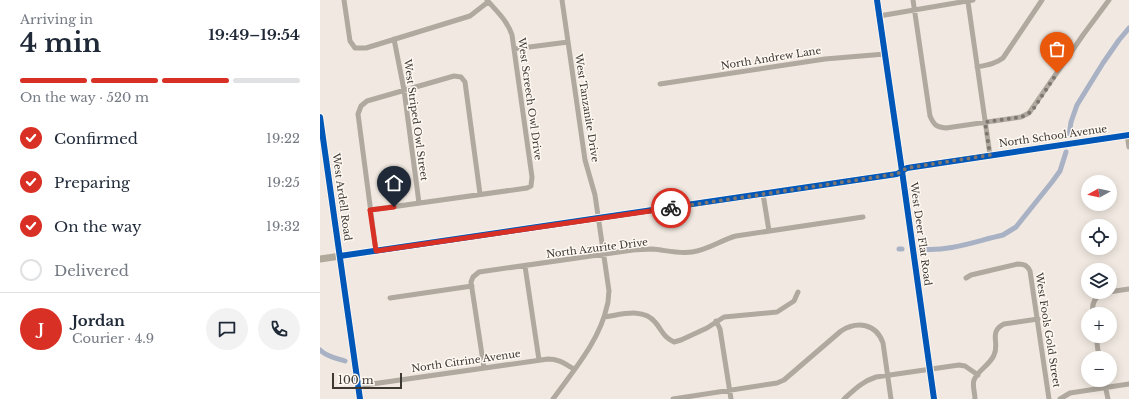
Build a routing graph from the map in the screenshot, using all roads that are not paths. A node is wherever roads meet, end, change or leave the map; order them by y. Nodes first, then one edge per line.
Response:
1 (344, 0) edge
2 (562, 0) edge
3 (877, 0) edge
4 (913, 0) edge
5 (1042, 0) edge
6 (1109, 0) edge
7 (487, 1) edge
8 (970, 1) edge
9 (915, 9) junction
10 (879, 16) junction
11 (394, 39) junction
12 (568, 42) junction
13 (514, 50) junction
14 (885, 54) junction
15 (977, 67) junction
16 (660, 84) dead end
17 (404, 90) junction
18 (320, 117) edge
19 (985, 122) junction
20 (1128, 135) edge
21 (1129, 147) edge
22 (990, 155) junction
23 (902, 171) junction
24 (480, 194) junction
25 (763, 194) junction
26 (419, 203) junction
27 (370, 210) junction
28 (863, 217) dead end
29 (598, 218) junction
30 (769, 231) junction
31 (376, 251) junction
32 (603, 254) junction
33 (340, 256) junction
34 (320, 259) edge
35 (525, 266) junction
36 (966, 278) dead end
37 (472, 286) junction
38 (1129, 290) edge
39 (798, 292) dead end
40 (390, 298) dead end
41 (1092, 307) edge
42 (604, 317) junction
43 (1038, 319) junction
44 (716, 322) junction
45 (539, 360) junction
46 (484, 368) junction
47 (929, 369) junction
48 (574, 370) junction
49 (888, 375) junction
50 (978, 375) junction
51 (1129, 384) edge
52 (358, 386) junction
53 (1117, 386) edge
54 (1107, 387) joint
55 (730, 391) junction
56 (360, 399) edge
57 (553, 399) edge
58 (673, 399) edge
59 (731, 399) edge
60 (844, 399) edge
61 (891, 399) edge
62 (934, 399) edge
63 (975, 399) edge
64 (1049, 399) edge
65 (1060, 399) edge
66 (1108, 399) edge

1 - 11 street
2 - 12 street, West Tanzanite Drive
3 - 10 street, West Deer Flat Road
4 - 9 street
5 - 15 street
6 - 19 street
7 - 11 street
7 - 13 street, West Screech Owl Drive
8 - 9 street
8 - 15 street
9 - 10 street
9 - 19 street
10 - 14 street, West Deer Flat Road
11 - 17 street, West Striped Owl Street
12 - 13 street
12 - 29 street, West Tanzanite Drive
13 - 24 street, West Screech Owl Drive
14 - 16 street, North Andrew Lane
14 - 23 street, West Deer Flat Road
15 - 19 street
17 - 24 street
17 - 26 street, West Striped Owl Street
17 - 27 street
18 - 33 street, West Ardell Road
19 - 22 street
20 - 21 street
20 - 22 street, North School Avenue
22 - 23 street, North School Avenue
23 - 25 street, North School Avenue
23 - 47 street, West Deer Flat Road
24 - 26 street
25 - 29 street, North School Avenue
25 - 30 street
26 - 27 street
27 - 31 street
28 - 30 street, North Azurite Drive
29 - 31 street, North School Avenue
29 - 32 street, West Tanzanite Drive
30 - 32 street, North Azurite Drive
31 - 33 street, North School Avenue
32 - 35 street, North Azurite Drive
32 - 42 street, West Tanzanite Drive
33 - 34 street, North School Avenue
33 - 52 street, West Ardell Road
35 - 37 street, North Azurite Drive
35 - 45 street
36 - 43 street, West Fools Gold Street
37 - 40 street
37 - 46 street
38 - 41 street
39 - 44 street
42 - 44 street
42 - 48 street, West Tanzanite Drive
43 - 50 street
43 - 64 street, West Fools Gold Street
44 - 55 street
45 - 46 street, North Citrine Avenue
45 - 48 street, North Citrine Avenue
46 - 52 street, North Citrine Avenue
47 - 49 street
47 - 50 street
47 - 62 street, West Deer Flat Road
48 - 57 street, West Tanzanite Drive
49 - 55 street
49 - 60 street
49 - 61 street
50 - 63 street
51 - 53 street
52 - 56 street, West Ardell Road
54 - 65 street
54 - 66 street
55 - 58 street
55 - 59 street

